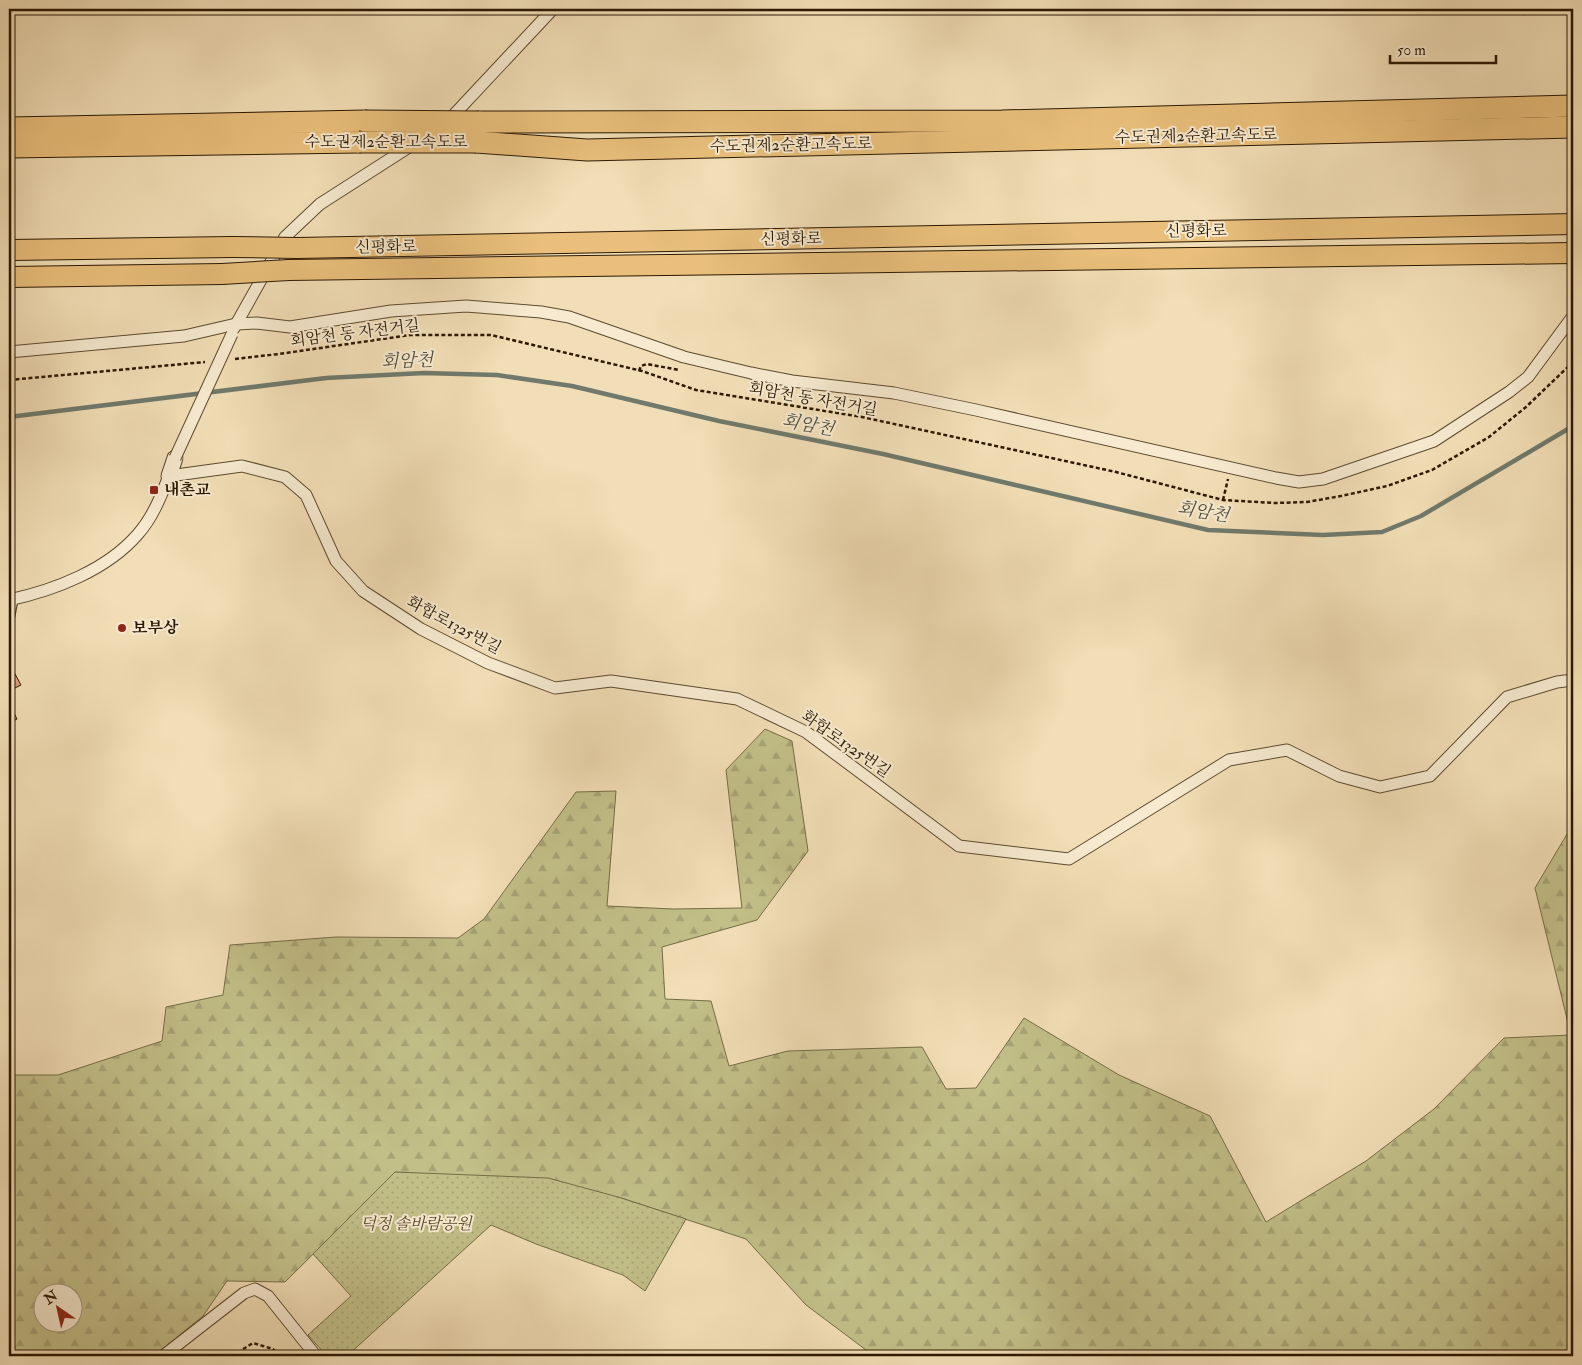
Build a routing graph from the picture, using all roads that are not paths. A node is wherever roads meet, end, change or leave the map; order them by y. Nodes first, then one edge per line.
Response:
1 (553, 9) edge
2 (1573, 106) edge
3 (1573, 127) edge
4 (9, 128) edge
5 (478, 132) junction
6 (9, 146) edge
7 (1573, 224) edge
8 (9, 250) edge
9 (1572, 253) edge
10 (9, 278) edge
11 (1573, 316) edge
12 (234, 329) junction
13 (9, 352) edge
14 (175, 458) joint
15 (169, 476) junction
16 (12, 599) edge
17 (9, 629) edge
18 (1573, 680) edge
19 (163, 1356) edge
20 (316, 1356) edge

1 - 12 street
2 - 5 highway, 수도권제2순환고속도로
3 - 5 highway, 수도권제2순환고속도로
4 - 5 highway, 수도권제2순환고속도로, bridge
5 - 6 highway, 수도권제2순환고속도로, bridge
7 - 8 highway, 신평화로, bridge
9 - 10 highway, 신평화로, bridge
11 - 12 street
12 - 13 street
12 - 14 street, bridge
14 - 15 street
15 - 16 street
15 - 18 street, 화합로1325번길
16 - 17 lane
19 - 20 street

